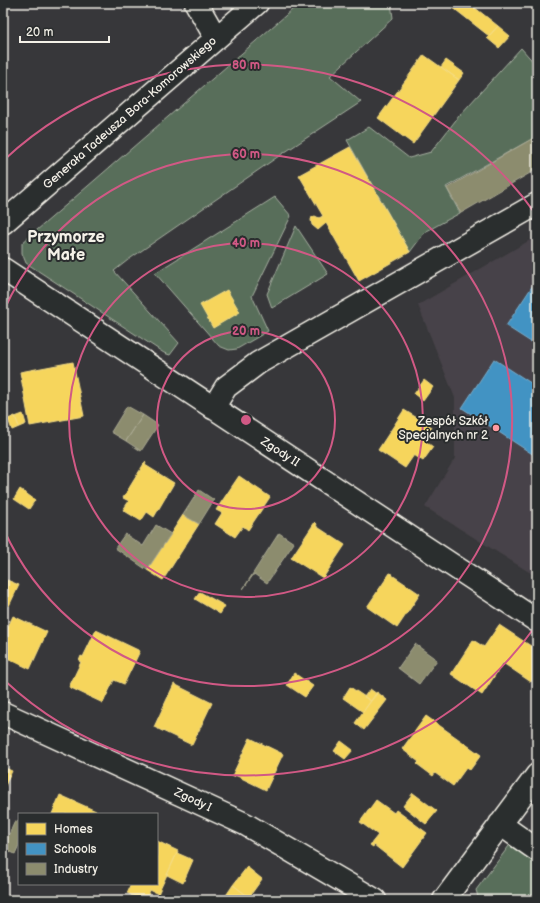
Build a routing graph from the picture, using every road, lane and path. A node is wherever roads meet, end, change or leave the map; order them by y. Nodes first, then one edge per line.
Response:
1 (196, 3) edge
2 (257, 3) edge
3 (216, 38) junction
4 (537, 204) edge
5 (3, 223) edge
6 (3, 269) edge
7 (213, 408) junction
8 (537, 621) edge
9 (3, 713) edge
10 (537, 774) edge
11 (500, 824) junction
12 (537, 850) edge
13 (375, 900) edge
14 (444, 900) edge

1 - 3 street
2 - 3 street, Generała Tadeusza Bora-Komorowskiego
3 - 5 street, Generała Tadeusza Bora-Komorowskiego
4 - 7 street
6 - 7 street, Zgody II
7 - 8 street, Zgody II
9 - 13 street, Zgody I
10 - 11 street
11 - 12 street
11 - 14 street

